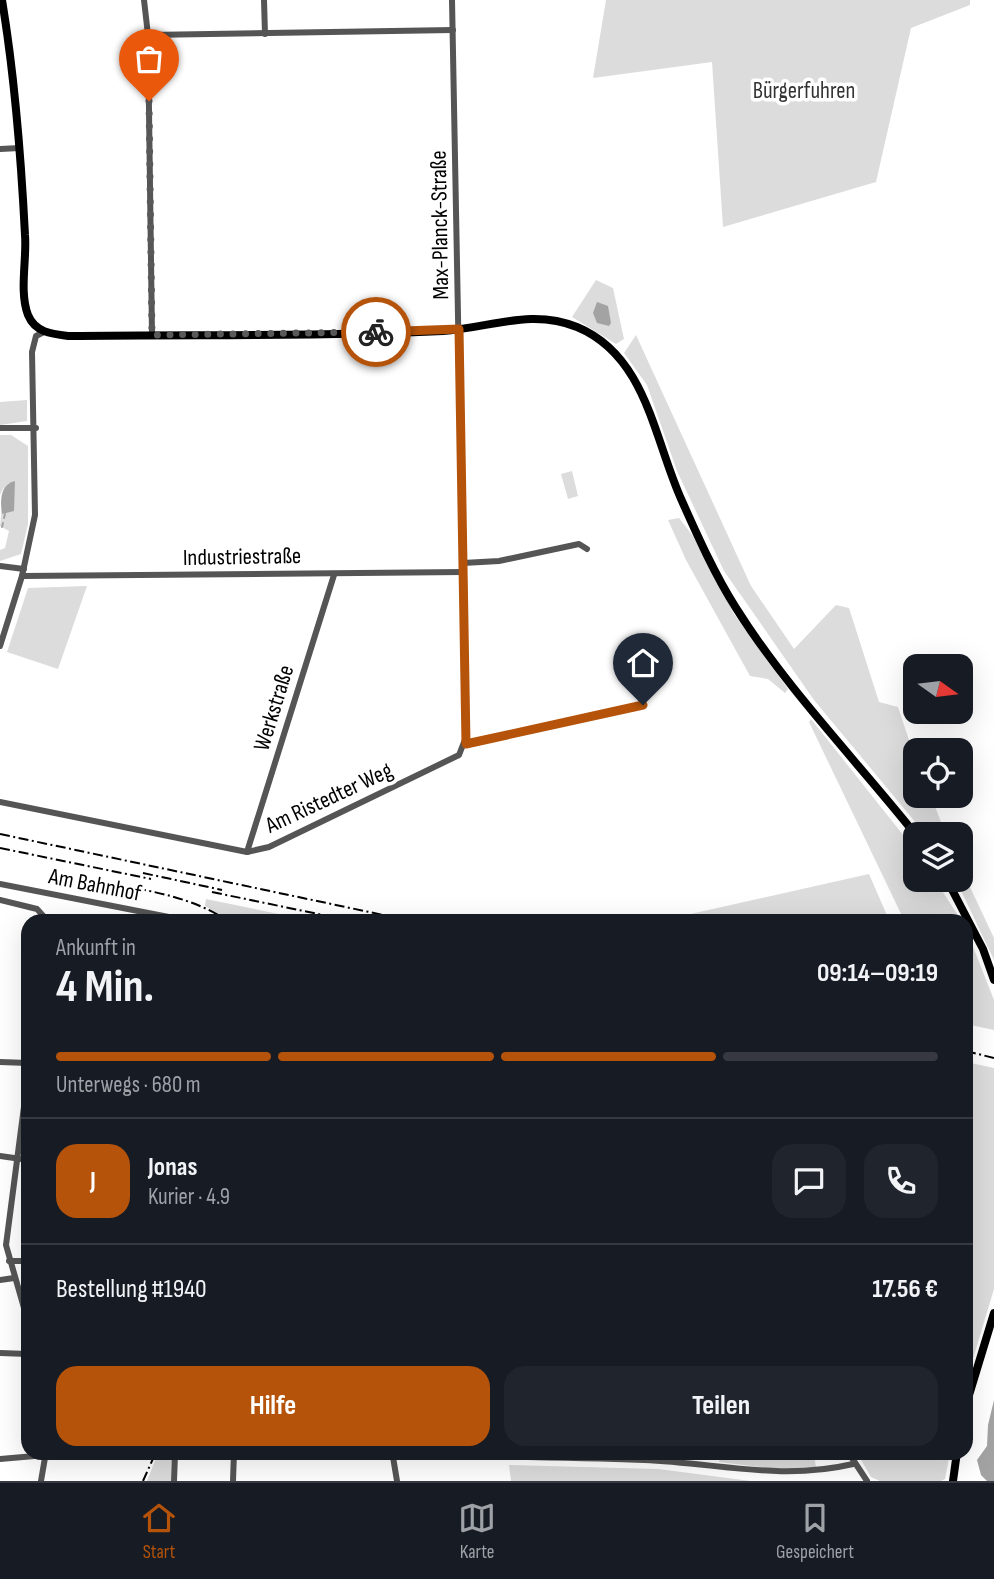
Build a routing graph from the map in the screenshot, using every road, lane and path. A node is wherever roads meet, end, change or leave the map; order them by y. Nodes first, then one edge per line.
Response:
1 (2, 0) edge
2 (144, 0) edge
3 (264, 0) edge
4 (452, 0) edge
5 (453, 30) junction
6 (265, 34) junction
7 (148, 35) junction
8 (19, 148) junction
9 (0, 149) edge
10 (459, 329) junction
11 (44, 332) junction
12 (152, 335) junction
13 (0, 428) edge
14 (36, 428) junction
15 (587, 549) dead end
16 (463, 563) junction
17 (0, 566) edge
18 (23, 572) junction
19 (463, 572) junction
20 (334, 575) junction
21 (0, 646) edge
22 (621, 702) dead end
23 (643, 705) dead end
24 (620, 710) junction
25 (466, 744) junction
26 (0, 802) edge
27 (905, 822) edge
28 (247, 852) junction
29 (0, 884) edge
30 (953, 892) edge
31 (0, 900) edge
32 (42, 914) edge
33 (153, 914) edge
34 (965, 914) edge
35 (973, 930) edge
36 (994, 980) edge
37 (0, 1062) edge
38 (21, 1063) edge
39 (21, 1129) edge
40 (0, 1156) edge
41 (17, 1159) junction
42 (21, 1159) edge
43 (3, 1245) edge
44 (9, 1261) junction
45 (21, 1261) edge
46 (14, 1278) junction
47 (0, 1280) edge
48 (21, 1300) edge
49 (994, 1313) edge
50 (0, 1353) edge
51 (21, 1354) edge
52 (973, 1382) edge
53 (21, 1457) edge
54 (0, 1459) edge
55 (45, 1460) edge
56 (175, 1460) edge
57 (234, 1460) edge
58 (394, 1460) edge
59 (631, 1460) edge
60 (852, 1460) edge
61 (956, 1460) edge
62 (853, 1464) junction
63 (41, 1481) edge
64 (174, 1481) edge
65 (233, 1481) edge
66 (397, 1481) edge
67 (867, 1481) edge
68 (953, 1481) edge

1 - 8 main road
2 - 7 street
3 - 6 street
4 - 5 street, Max-Planck-Straße
5 - 6 street
5 - 10 street, Max-Planck-Straße
6 - 7 street
7 - 12 street
8 - 9 street
8 - 11 main road
10 - 12 main road
10 - 16 street, Max-Planck-Straße
10 - 27 main road
11 - 12 main road
11 - 14 street
13 - 14 street
14 - 18 street
15 - 16 street
16 - 19 street, Max-Planck-Straße
17 - 18 street, Industriestraße
18 - 20 street, Industriestraße
18 - 21 street
19 - 20 street, Industriestraße
19 - 25 street, Max-Planck-Straße
20 - 28 street, Werkstraße
22 - 24 street
23 - 24 street, Am Ristedter Weg
24 - 25 street, Am Ristedter Weg
25 - 28 street, Am Ristedter Weg
26 - 28 street, Am Ristedter Weg
29 - 33 street, Am Bahnhof
30 - 34 main road
31 - 32 street
35 - 36 main road
37 - 38 street
39 - 41 street
40 - 41 street
41 - 42 street
41 - 43 street
43 - 44 street
44 - 45 street
44 - 46 street
46 - 47 street
46 - 48 street
49 - 52 main road
50 - 51 street
53 - 54 street
55 - 63 street
56 - 64 street
57 - 65 street
58 - 66 street
59 - 62 street
60 - 62 street
61 - 68 main road
62 - 67 street

